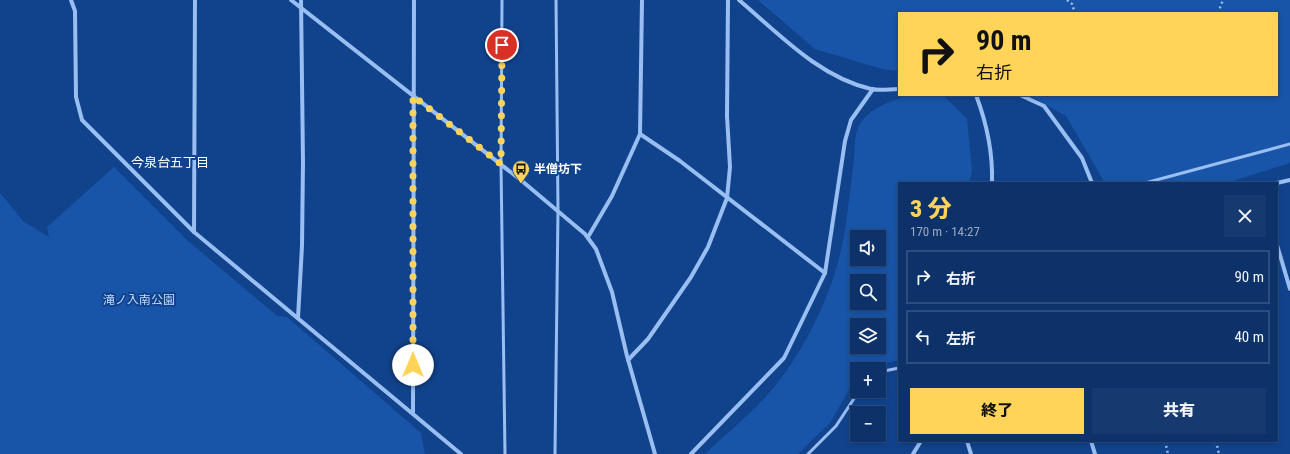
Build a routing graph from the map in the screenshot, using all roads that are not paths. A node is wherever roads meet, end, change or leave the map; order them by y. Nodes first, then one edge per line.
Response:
1 (71, 0) edge
2 (195, 0) edge
3 (291, 0) edge
4 (301, 0) edge
5 (414, 0) edge
6 (502, 0) edge
7 (556, 0) edge
8 (642, 0) edge
9 (728, 0) edge
10 (739, 0) edge
11 (301, 8) junction
12 (898, 88) edge
13 (873, 89) junction
14 (413, 96) junction
15 (976, 96) edge
16 (1022, 96) edge
17 (640, 134) junction
18 (1290, 144) edge
19 (501, 164) junction
20 (1290, 180) edge
21 (992, 182) edge
22 (1092, 182) edge
23 (1149, 182) edge
24 (1278, 184) edge
25 (727, 198) junction
26 (558, 210) junction
27 (194, 232) junction
28 (588, 238) junction
29 (1278, 248) edge
30 (825, 273) junction
31 (1290, 289) edge
32 (298, 318) junction
33 (628, 360) junction
34 (898, 368) edge
35 (886, 371) edge
36 (854, 398) edge
37 (413, 412) junction
38 (920, 442) edge
39 (967, 442) edge
40 (1091, 442) edge
41 (461, 454) edge
42 (505, 454) edge
43 (555, 454) edge
44 (655, 454) edge
45 (691, 454) edge
46 (808, 454) edge
47 (913, 454) edge
48 (971, 454) edge
49 (1095, 454) edge

1 - 27 street
2 - 27 street
3 - 11 street
4 - 11 street
5 - 14 street
6 - 19 lane
7 - 26 lane
8 - 17 street
9 - 25 street
10 - 13 street
11 - 14 street
11 - 32 street
12 - 13 street
13 - 30 street
14 - 19 street
14 - 37 street
15 - 21 street
16 - 22 street
17 - 25 street
17 - 28 street
18 - 23 lane
19 - 26 street
19 - 42 lane
20 - 24 street
25 - 30 street
25 - 33 street
26 - 28 street
26 - 43 lane
27 - 32 street
28 - 33 street
29 - 31 street
30 - 45 street
32 - 37 street
33 - 44 street
34 - 35 lane
36 - 46 lane
37 - 41 street
38 - 47 street
39 - 48 street
40 - 49 street

